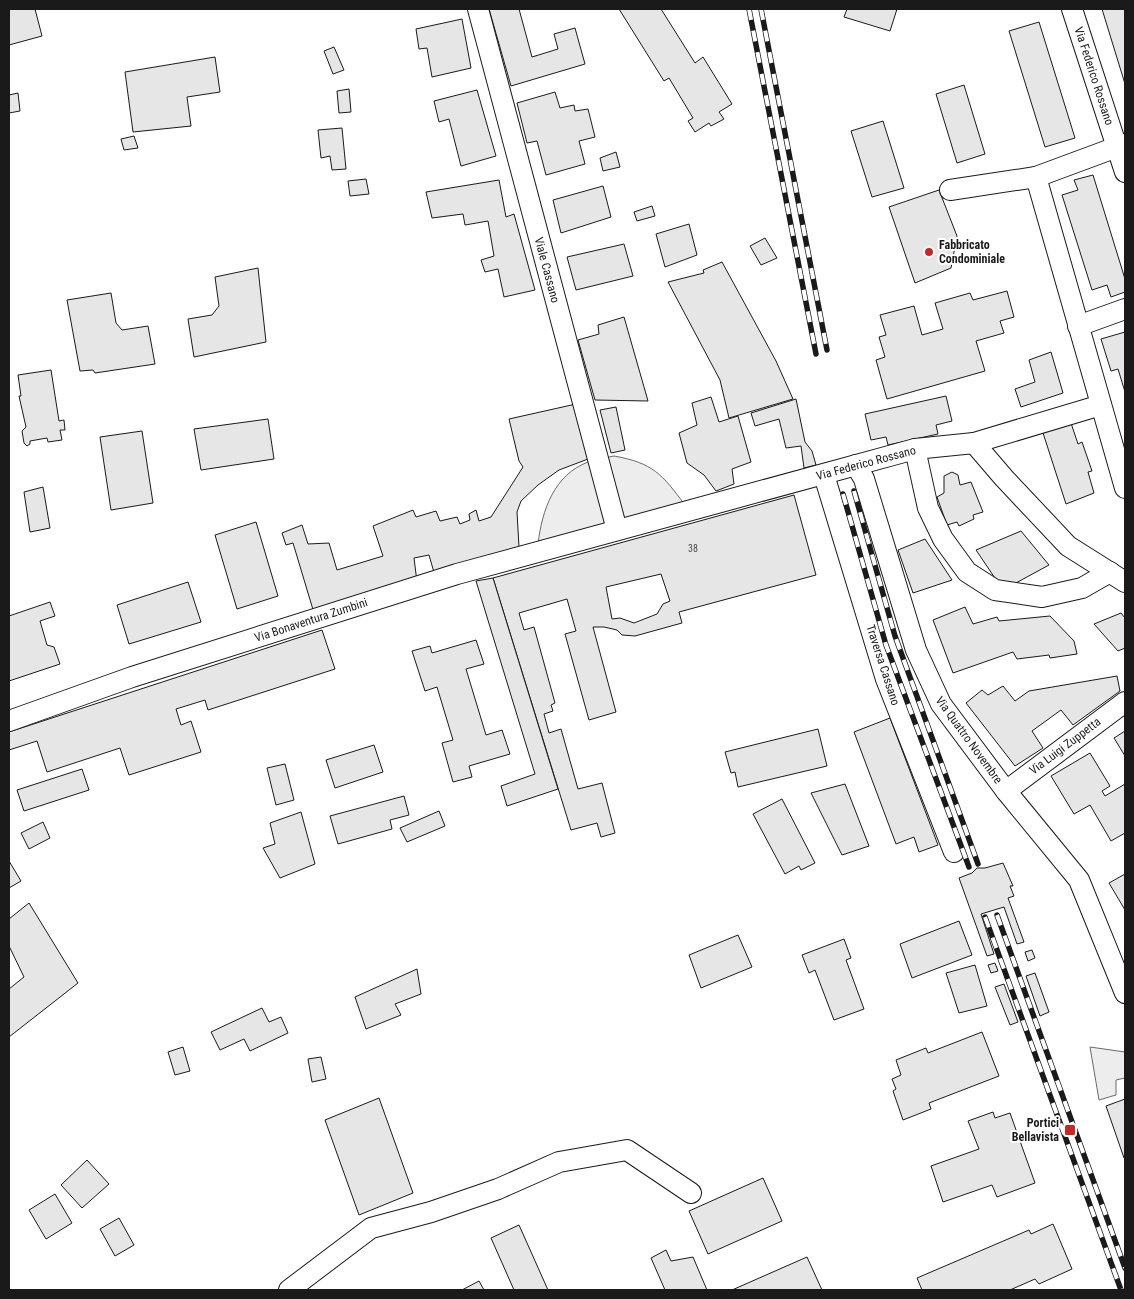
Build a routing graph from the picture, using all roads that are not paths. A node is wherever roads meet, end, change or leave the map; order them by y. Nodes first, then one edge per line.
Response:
1 (478, 9) edge
2 (1072, 9) edge
3 (1121, 146) edge
4 (1125, 172) edge
5 (1036, 177) junction
6 (950, 190) dead end
7 (1125, 310) edge
8 (1078, 326) junction
9 (1101, 405) junction
10 (974, 443) junction
11 (915, 449) junction
12 (856, 465) junction
13 (1122, 465) edge
14 (824, 474) junction
15 (1125, 488) edge
16 (617, 530) junction
17 (1118, 578) edge
18 (1125, 702) edge
19 (9, 721) edge
20 (1006, 791) junction
21 (954, 852) dead end
22 (1125, 993) edge
23 (691, 1193) dead end
24 (289, 1290) edge

1 - 16 street, Viale Cassano
2 - 3 street, Via Federico Rossano
3 - 4 street, Via Federico Rossano
3 - 5 street
5 - 6 street
5 - 8 street
7 - 8 street
8 - 9 street
9 - 10 street, Via Federico Rossano
9 - 13 street
10 - 11 street, Via Federico Rossano
10 - 17 street
11 - 12 street, Via Federico Rossano
11 - 17 street
12 - 14 street, Via Federico Rossano
12 - 20 street, Via Quattro Novembre
13 - 15 street
14 - 16 street, Via Federico Rossano
14 - 21 street, Traversa Cassano
16 - 19 street, Via Bonaventura Zumbini
18 - 20 street, Via Luigi Zuppetta
20 - 22 street, Via Quattro Novembre
23 - 24 street

